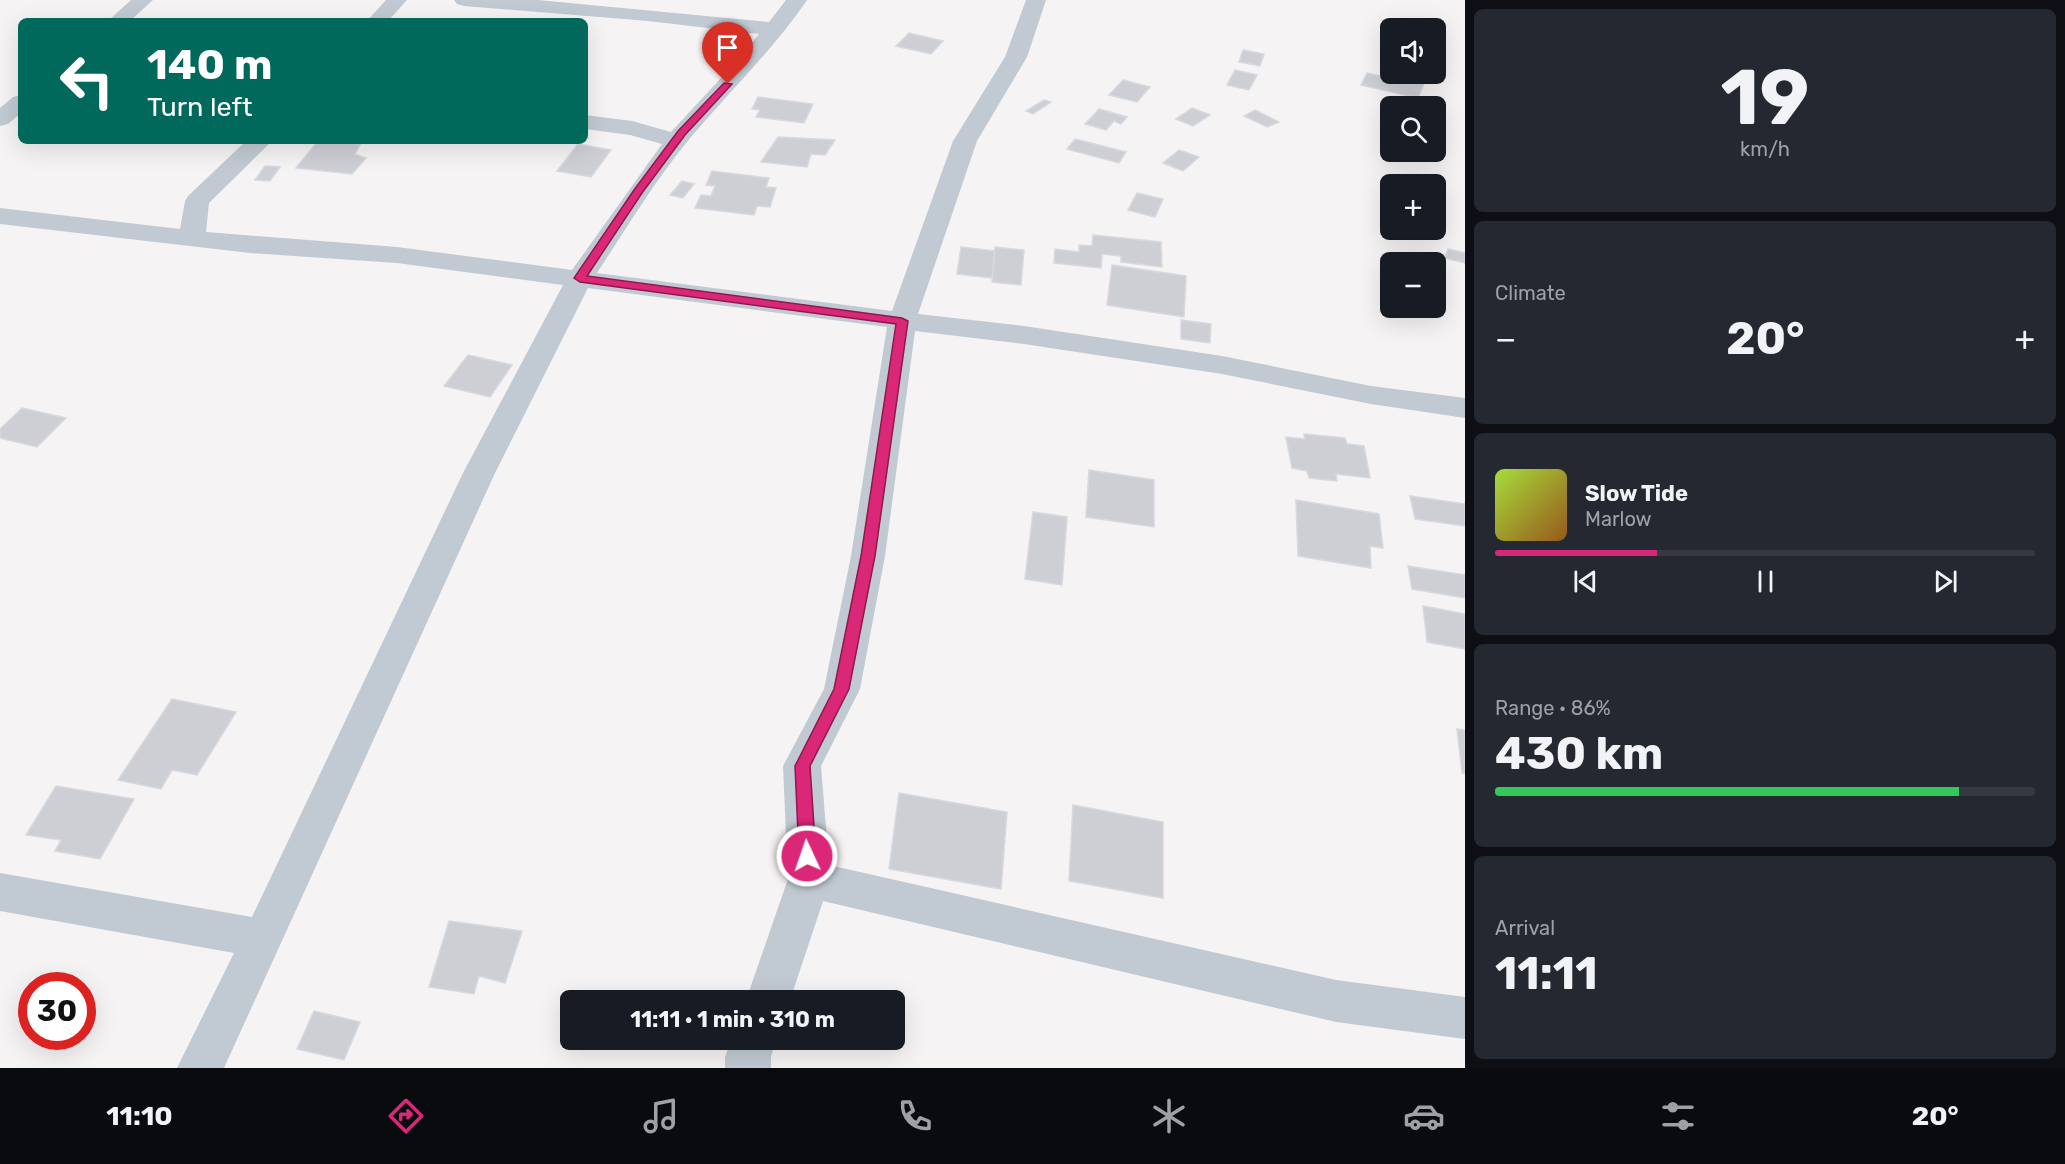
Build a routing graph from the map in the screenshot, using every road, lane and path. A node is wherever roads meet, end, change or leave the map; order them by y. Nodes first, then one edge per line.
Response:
1 (143, 0) edge
2 (397, 0) edge
3 (464, 0) edge
4 (797, 0) edge
5 (1036, 0) edge
6 (122, 18) edge
7 (379, 18) edge
8 (774, 29) junction
9 (18, 104) edge
10 (0, 119) edge
11 (588, 122) edge
12 (676, 141) junction
13 (257, 144) edge
14 (0, 216) edge
15 (192, 238) junction
16 (580, 278) junction
17 (902, 321) junction
18 (1465, 408) edge
19 (808, 879) junction
20 (0, 892) edge
21 (263, 939) junction
22 (771, 990) edge
23 (1465, 1018) edge
24 (751, 1050) edge
25 (200, 1068) edge
26 (748, 1068) edge

1 - 6 street
2 - 7 street
3 - 8 street
4 - 8 street
5 - 17 street
8 - 12 street
9 - 10 street
11 - 12 street
12 - 16 street
13 - 15 street
14 - 15 street
15 - 16 street
16 - 17 street
16 - 21 street
17 - 18 street
17 - 19 street
19 - 22 street
19 - 23 street
20 - 21 street
21 - 25 street
24 - 26 street

